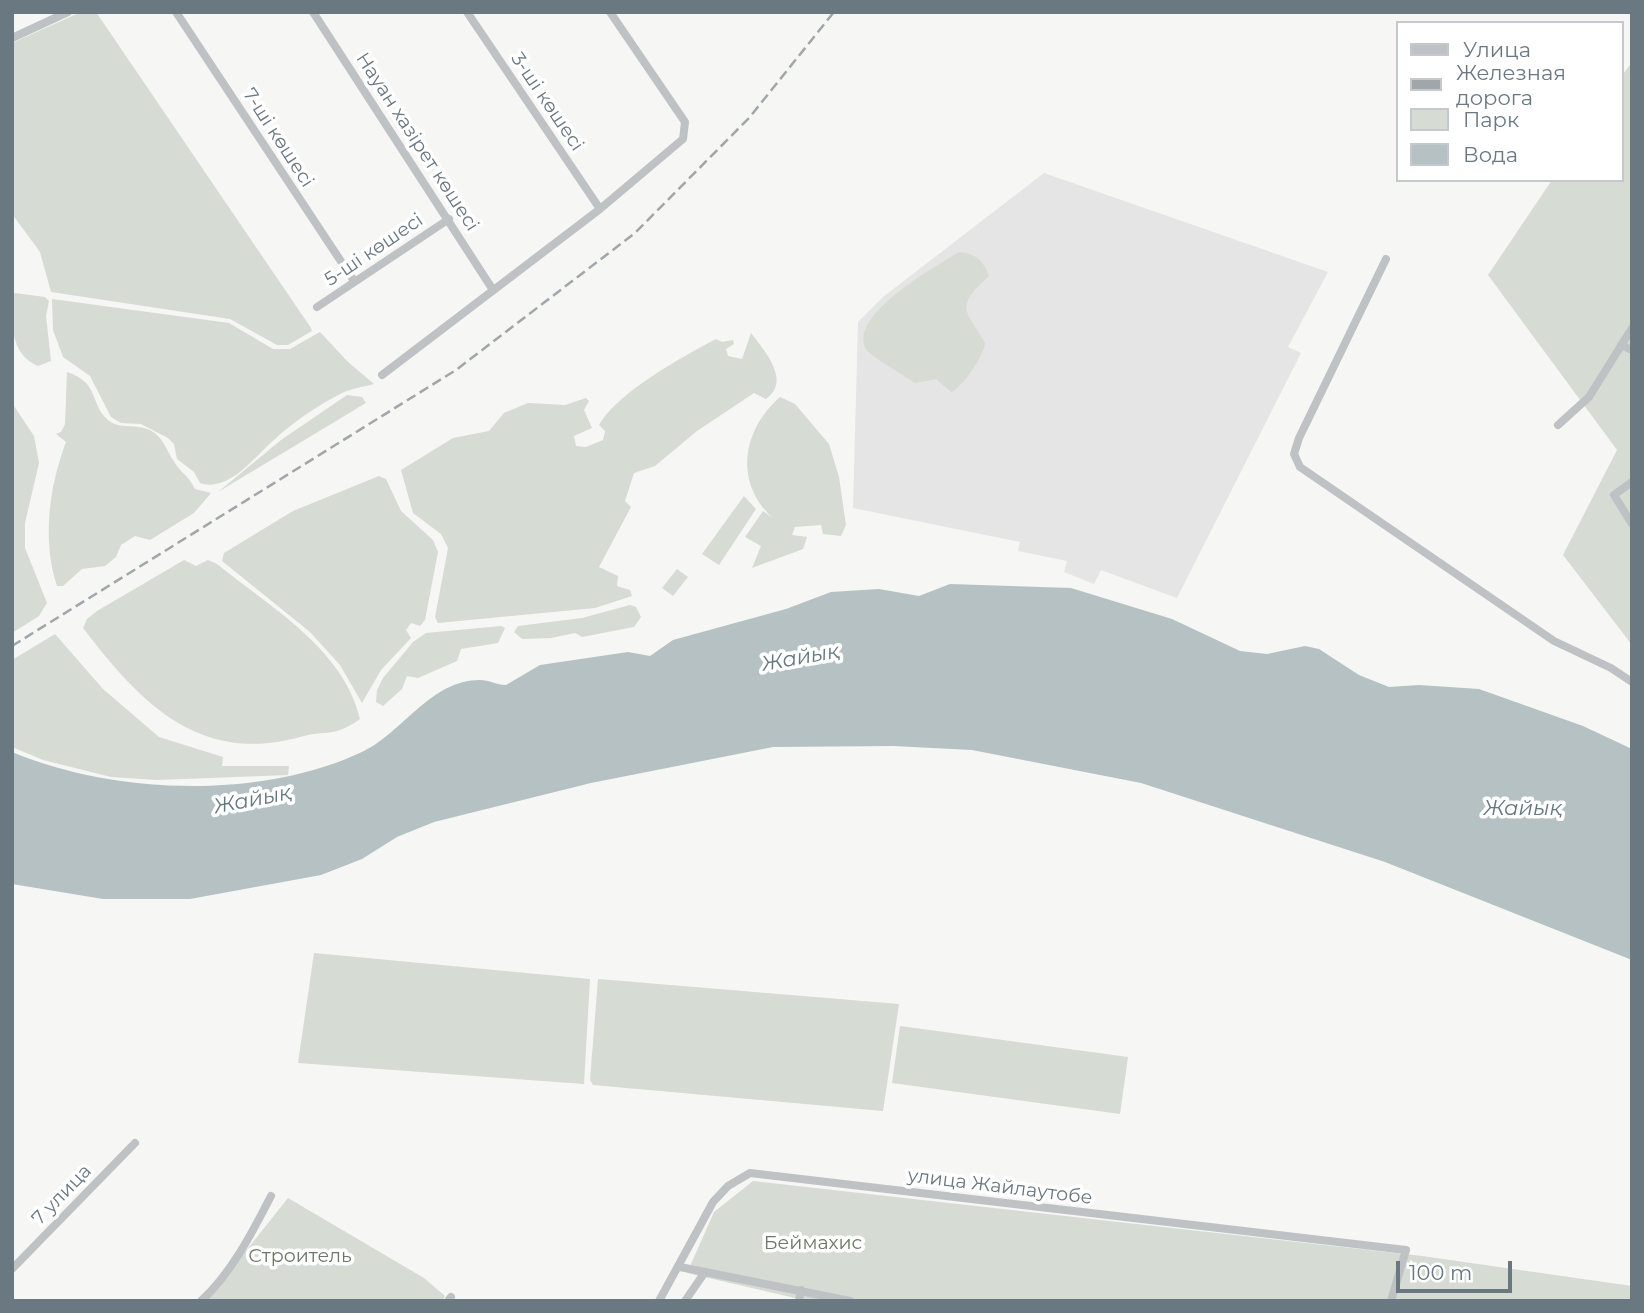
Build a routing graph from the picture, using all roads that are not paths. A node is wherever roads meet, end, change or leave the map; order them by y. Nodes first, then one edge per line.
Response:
1 (68, 12) edge
2 (176, 12) edge
3 (313, 12) edge
4 (467, 12) edge
5 (610, 12) edge
6 (12, 38) edge
7 (600, 209) junction
8 (449, 219) junction
9 (1386, 259) dead end
10 (354, 281) junction
11 (493, 290) junction
12 (317, 307) dead end
13 (1632, 328) edge
14 (1621, 345) junction
15 (1632, 350) edge
16 (382, 376) dead end
17 (1558, 425) dead end
18 (1632, 482) edge
19 (1632, 524) edge
20 (1632, 682) edge
21 (135, 1143) dead end
22 (271, 1196) dead end
23 (14, 1263) edge
24 (680, 1267) junction
25 (705, 1272) junction
26 (802, 1290) junction
27 (201, 1301) edge
28 (659, 1301) edge
29 (685, 1301) edge
30 (799, 1301) edge
31 (850, 1301) edge
32 (1391, 1301) edge

1 - 6 street
2 - 10 street, 7-шi көшесі
3 - 8 street, Науан хазірет көшесі
4 - 7 street, 3-шi көшесі
5 - 7 street
7 - 11 street
8 - 10 street, 5-шi көшесі
8 - 11 street, Науан хазірет көшесі
9 - 20 street
10 - 12 street, 5-шi көшесі
11 - 16 street
13 - 14 street
14 - 15 street
14 - 17 street
18 - 19 street
21 - 23 street, 7 улица
22 - 27 street
24 - 25 street
24 - 28 street, улица Жайлаутобе
24 - 32 street, улица Жайлаутобе
25 - 26 street
25 - 29 street
26 - 30 street
26 - 31 street

